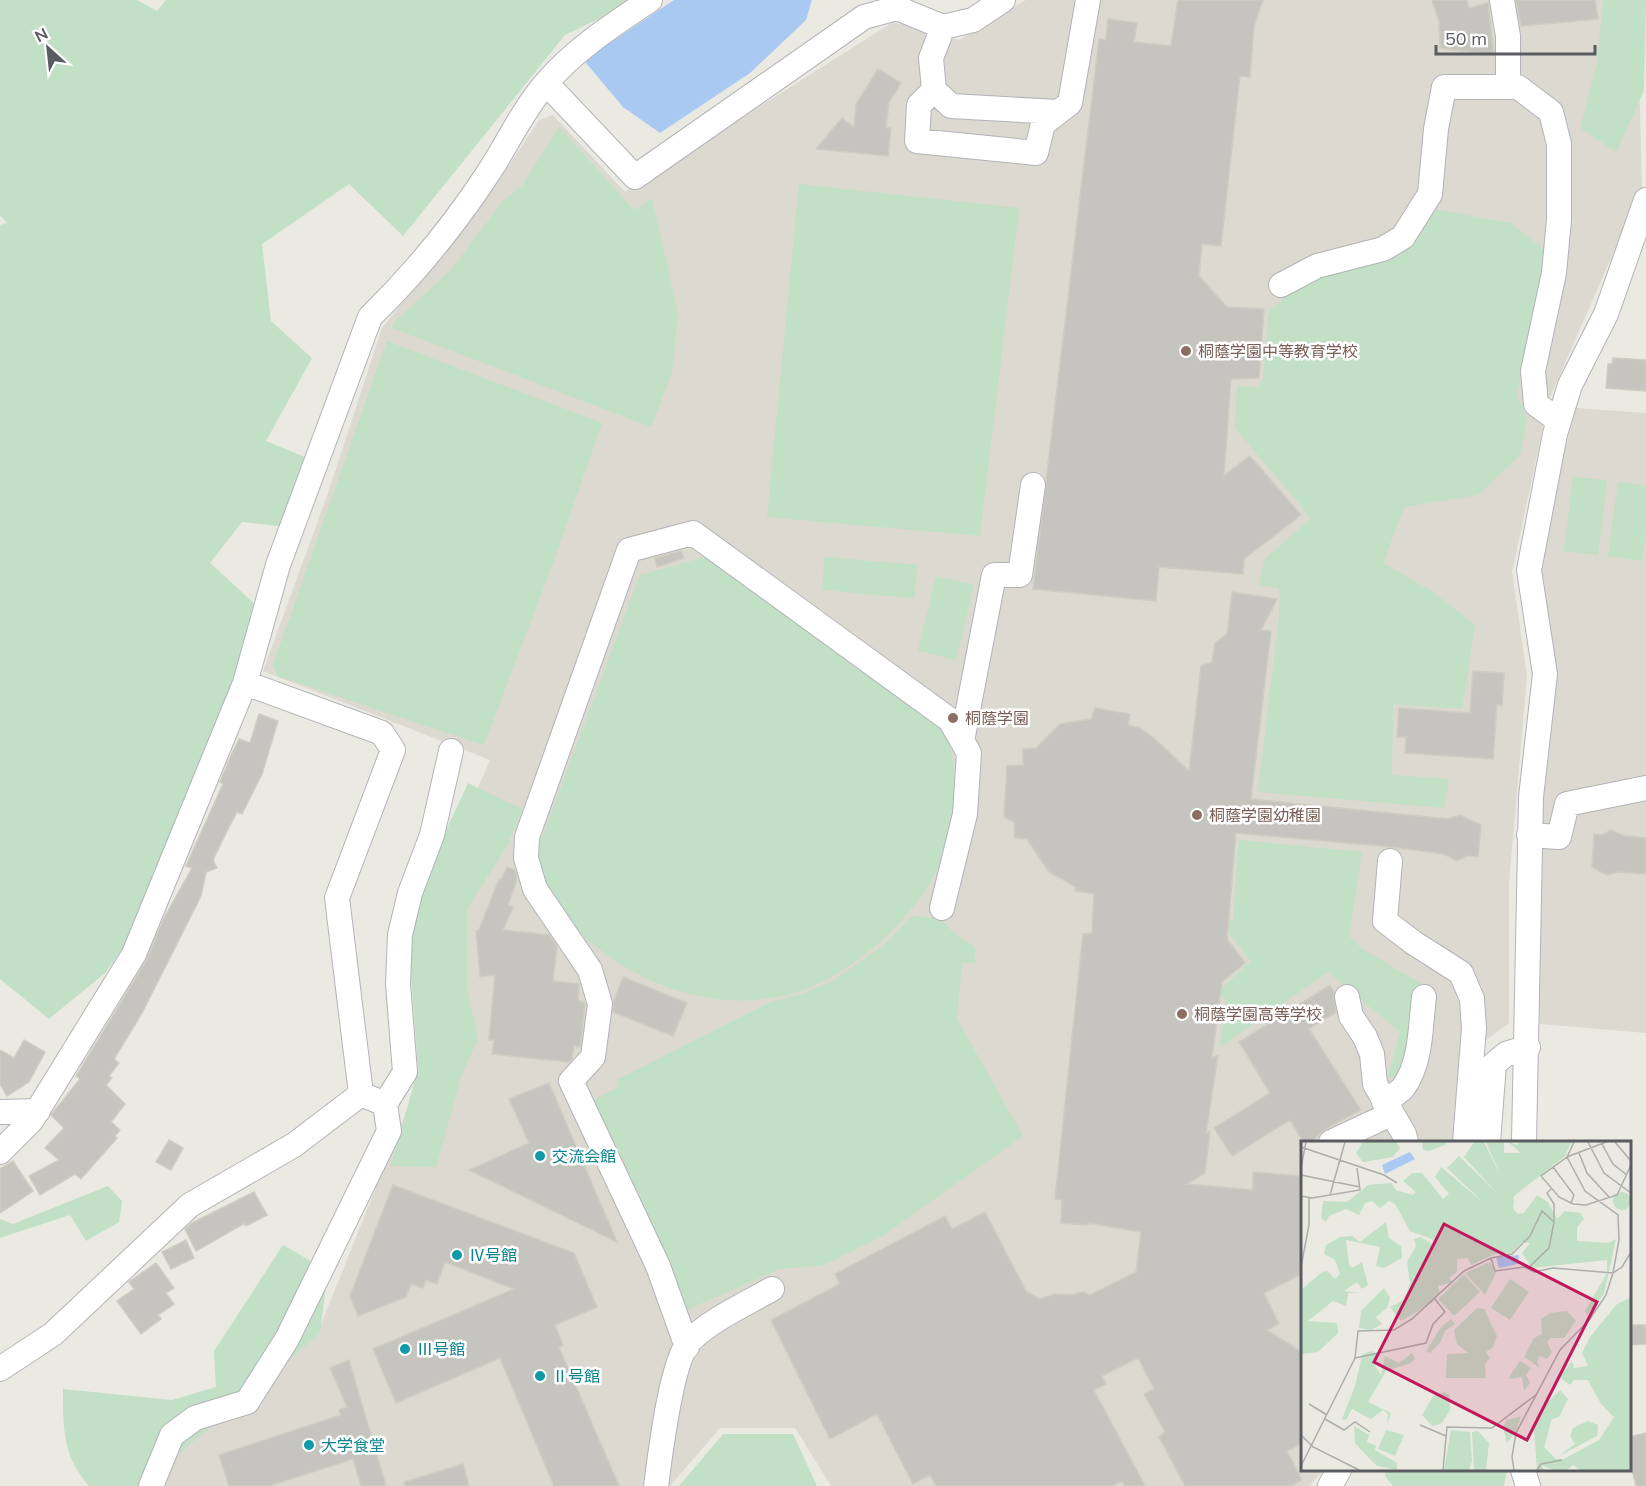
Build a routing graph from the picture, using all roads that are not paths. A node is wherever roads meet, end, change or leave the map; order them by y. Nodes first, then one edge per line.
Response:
1 (650, 0) edge
2 (1003, 0) edge
3 (1088, 0) edge
4 (1502, 0) edge
5 (907, 7) edge
6 (944, 27) junction
7 (546, 83) junction
8 (1508, 87) junction
9 (934, 90) junction
10 (1058, 112) junction
11 (1646, 200) edge
12 (1281, 285) dead end
13 (1559, 421) junction
14 (1033, 485) dead end
15 (245, 682) junction
16 (962, 741) junction
17 (451, 751) dead end
18 (1646, 789) edge
19 (1529, 835) junction
20 (1390, 861) dead end
21 (942, 908) dead end
22 (1347, 997) dead end
23 (1424, 997) dead end
24 (1528, 1047) junction
25 (361, 1094) junction
26 (385, 1104) junction
27 (1388, 1108) junction
28 (38, 1111) junction
29 (0, 1112) edge
30 (1334, 1141) edge
31 (1406, 1141) edge
32 (1465, 1141) edge
33 (1488, 1141) edge
34 (1524, 1141) edge
35 (0, 1152) edge
36 (772, 1289) dead end
37 (687, 1347) junction
38 (0, 1369) edge
39 (1338, 1471) edge
40 (1354, 1471) edge
41 (1524, 1471) edge
42 (151, 1486) edge
43 (656, 1486) edge
44 (1330, 1486) edge
45 (1351, 1486) edge
46 (1528, 1486) edge

1 - 7 street
2 - 6 street
3 - 10 street
4 - 8 street
5 - 6 street
5 - 7 street
6 - 9 street
7 - 15 street
8 - 12 street
8 - 13 street
9 - 10 street
9 - 10 street
11 - 13 street
13 - 19 street
14 - 16 street
15 - 25 street
15 - 28 street
16 - 21 street
16 - 37 street
17 - 26 street
18 - 19 street
19 - 24 street
20 - 32 street
22 - 27 street
23 - 27 street
24 - 33 street
24 - 34 street
25 - 26 street
25 - 38 street
26 - 42 street
27 - 30 street
27 - 31 street
28 - 29 street
28 - 35 street
36 - 37 street
37 - 43 street
39 - 44 street
40 - 45 street
41 - 46 street

